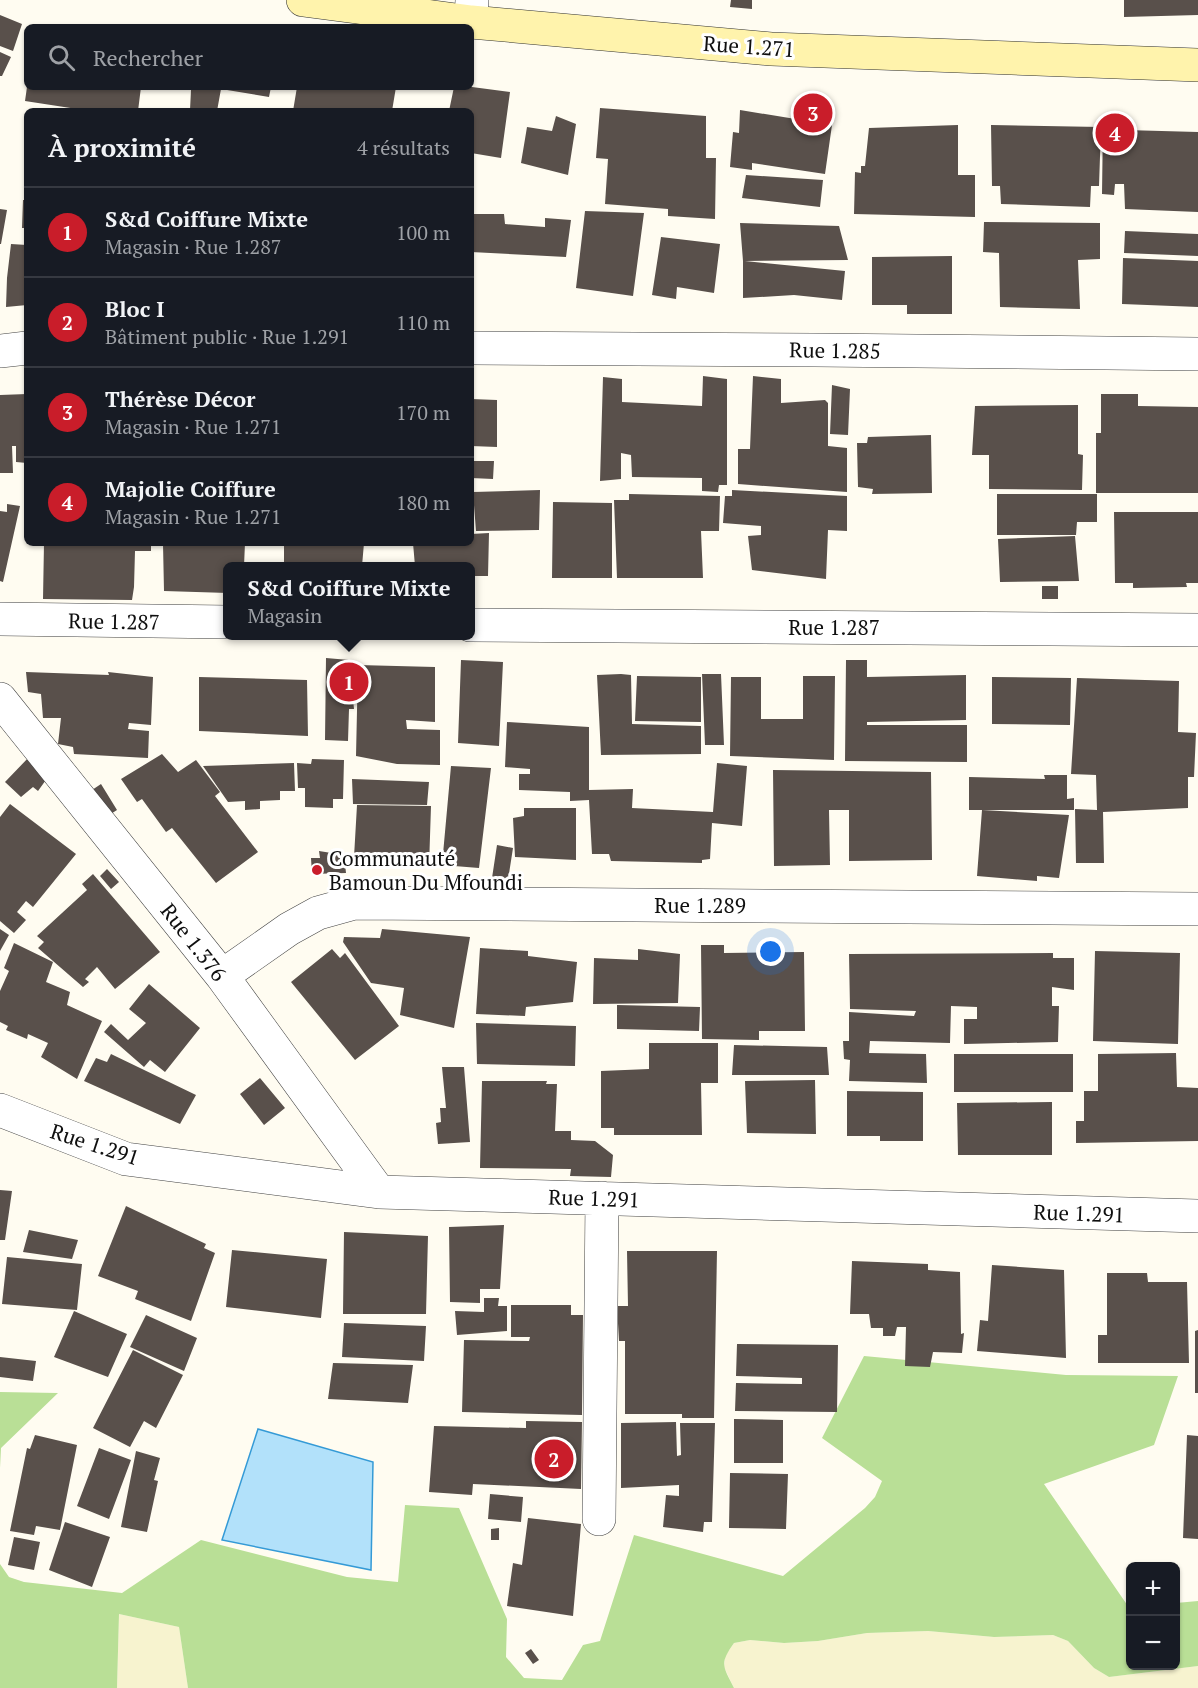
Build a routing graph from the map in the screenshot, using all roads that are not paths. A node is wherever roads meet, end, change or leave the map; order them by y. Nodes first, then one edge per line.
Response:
1 (303, 0) edge
2 (472, 11) edge
3 (1198, 64) edge
4 (24, 348) edge
5 (474, 348) edge
6 (0, 351) edge
7 (1198, 354) edge
8 (0, 619) edge
9 (223, 622) edge
10 (475, 625) edge
11 (1198, 630) edge
12 (0, 699) edge
13 (1198, 909) edge
14 (222, 976) junction
15 (0, 1110) edge
16 (379, 1192) junction
17 (602, 1198) junction
18 (1198, 1216) edge
19 (599, 1519) dead end

1 - 2 street, Rue 1.271
2 - 3 street, Rue 1.271
4 - 6 street
5 - 7 street, Rue 1.285
8 - 9 street, Rue 1.287
10 - 11 street, Rue 1.287
12 - 14 street, Rue 1.376
13 - 14 street, Rue 1.289
14 - 16 street, Rue 1.376
15 - 16 street, Rue 1.291
16 - 17 street, Rue 1.291
17 - 18 street, Rue 1.291
17 - 19 street

